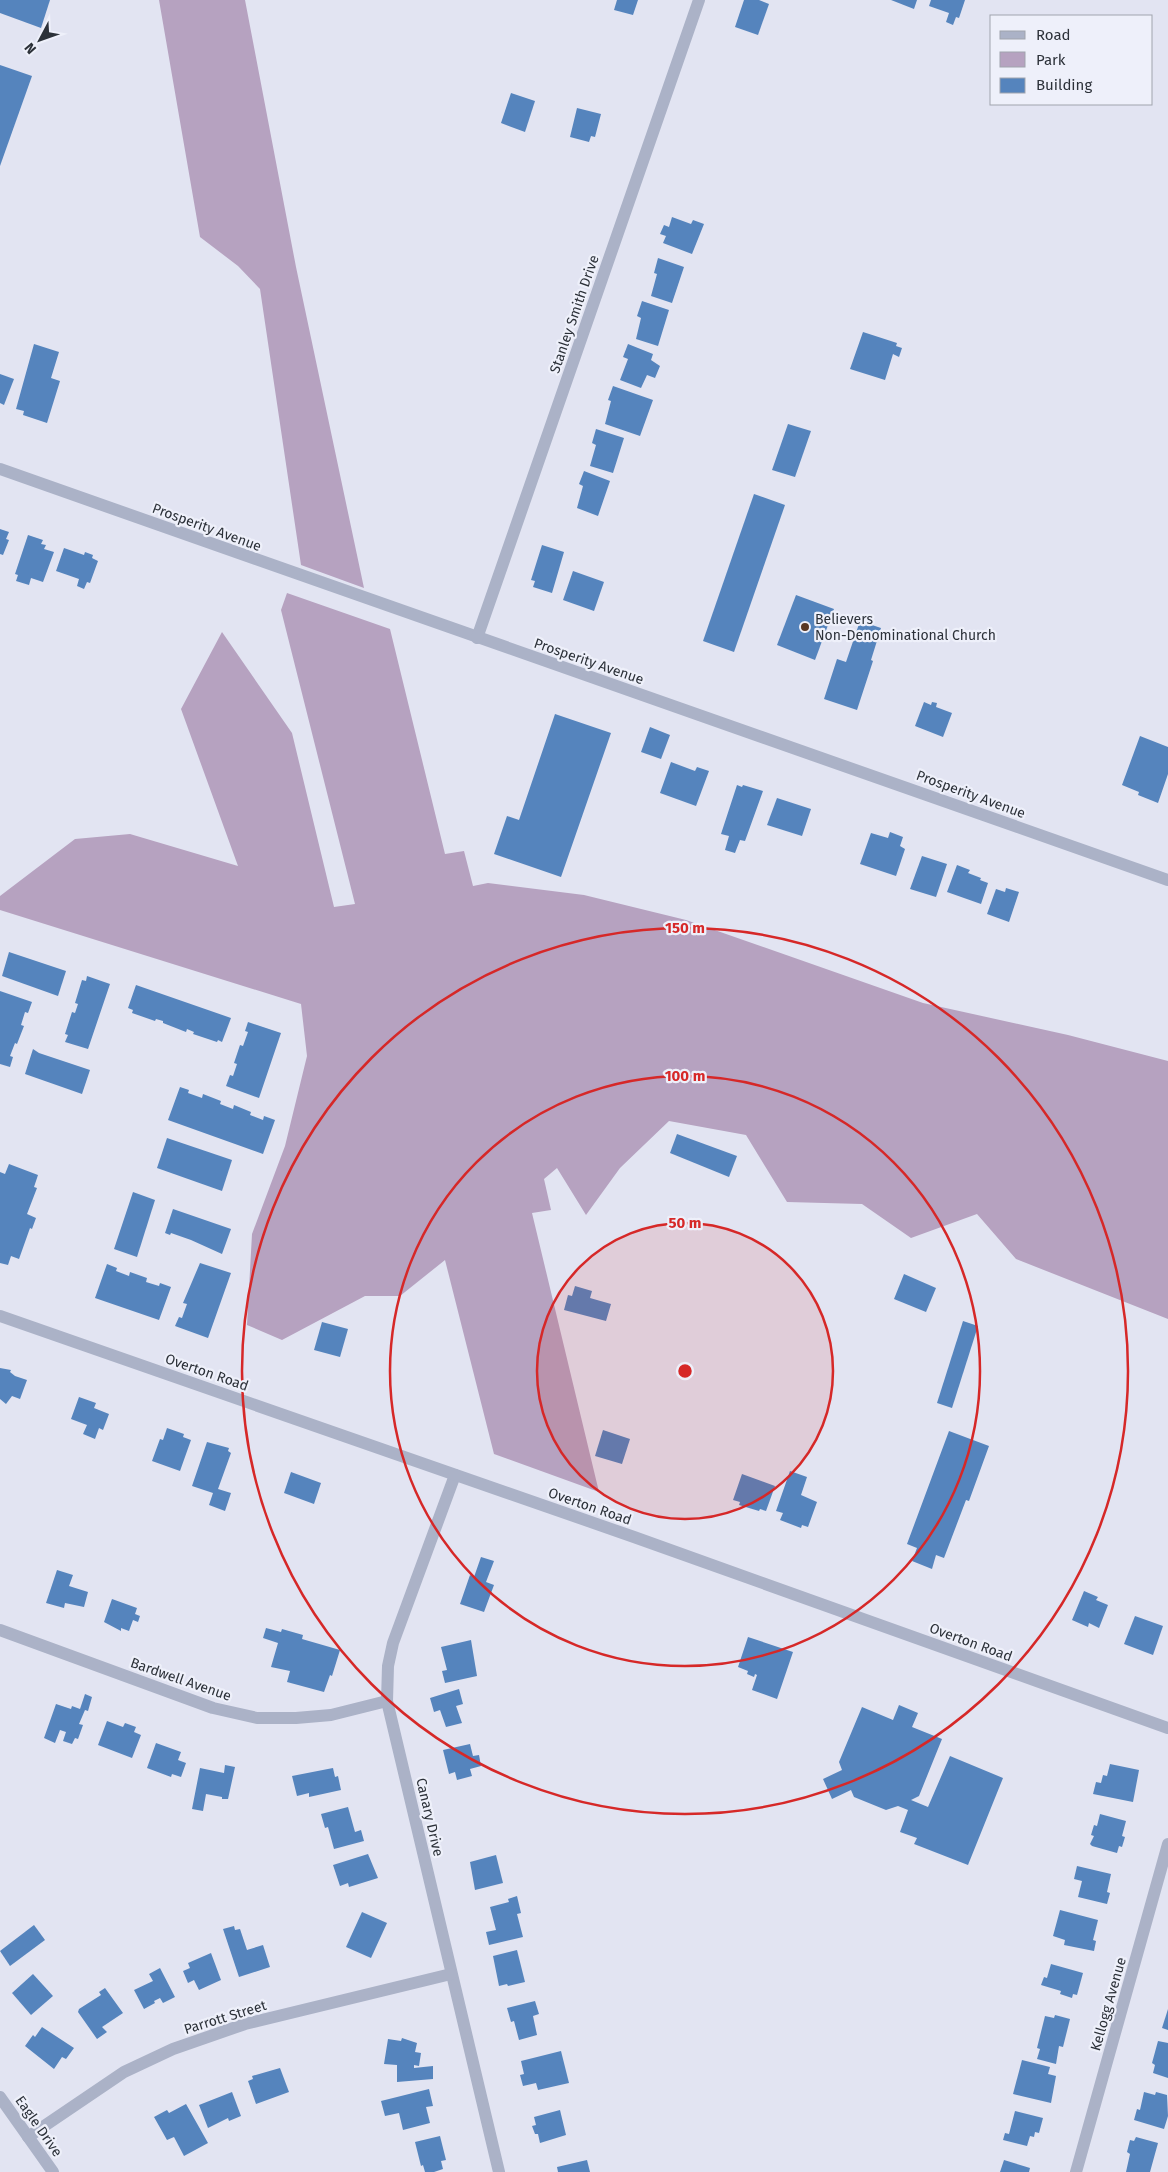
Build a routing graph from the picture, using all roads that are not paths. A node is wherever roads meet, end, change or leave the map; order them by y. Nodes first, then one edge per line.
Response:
1 (699, 0) edge
2 (0, 469) edge
3 (477, 638) junction
4 (1168, 880) edge
5 (0, 1316) edge
6 (455, 1475) junction
7 (0, 1630) edge
8 (388, 1700) junction
9 (1168, 1728) edge
10 (1168, 1844) edge
11 (451, 1974) junction
12 (0, 2097) edge
13 (28, 2137) junction
14 (53, 2172) edge
15 (499, 2172) edge
16 (1076, 2172) edge

1 - 3 street, Stanley Smith Drive
2 - 3 street, Prosperity Avenue
3 - 4 street, Prosperity Avenue
5 - 6 street, Overton Road
6 - 8 street, Canary Drive
6 - 9 street, Overton Road
7 - 8 street, Bardwell Avenue
8 - 11 street, Canary Drive
10 - 16 street, Kellogg Avenue
11 - 13 street, Parrott Street
11 - 15 street, Canary Drive
12 - 13 street, Eagle Drive
13 - 14 street, Eagle Drive

